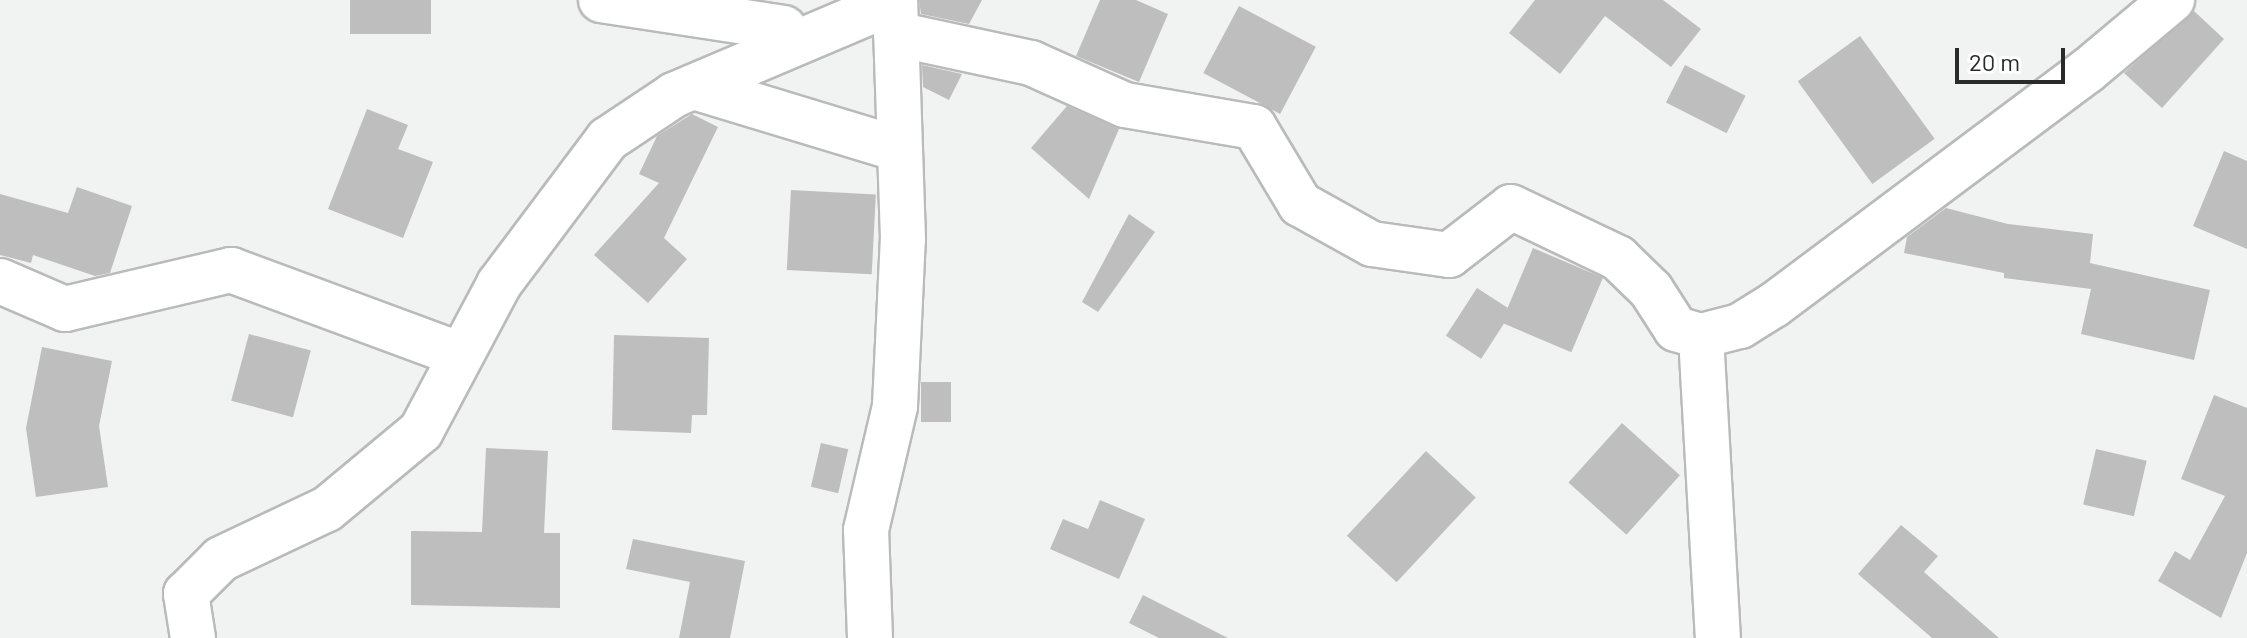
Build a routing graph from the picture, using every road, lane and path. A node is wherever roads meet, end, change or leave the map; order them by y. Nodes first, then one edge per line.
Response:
1 (601, 0) edge
2 (2172, 0) edge
3 (896, 12) edge
4 (785, 28) edge
5 (694, 87) junction
6 (898, 149) junction
7 (0, 281) edge
8 (1701, 336) junction
9 (461, 355) junction
10 (193, 638) edge
11 (870, 638) edge
12 (1718, 638) edge

1 - 4 street
2 - 8 street
3 - 4 street
3 - 6 street
3 - 8 street
4 - 5 street
5 - 6 street
5 - 9 street
6 - 11 street
7 - 9 street
8 - 12 street
9 - 10 street

